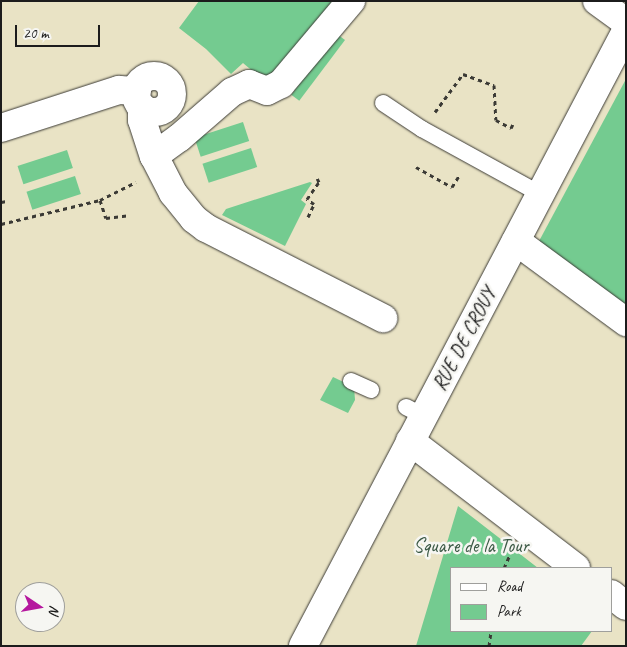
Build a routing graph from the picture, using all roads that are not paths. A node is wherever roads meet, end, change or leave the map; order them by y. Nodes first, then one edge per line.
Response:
1 (351, 1) edge
2 (597, 1) edge
3 (626, 22) edge
4 (626, 32) edge
5 (384, 103) dead end
6 (1, 128) edge
7 (158, 162) junction
8 (540, 194) junction
9 (516, 241) junction
10 (383, 318) dead end
11 (626, 322) edge
12 (351, 380) dead end
13 (371, 390) dead end
14 (410, 441) junction
15 (575, 567) edge
16 (612, 595) edge
17 (626, 606) edge
18 (303, 646) edge

1 - 7 street
2 - 3 street
4 - 8 street, RUE DE CROUY
5 - 8 lane
6 - 7 street
7 - 10 street
8 - 9 street, RUE DE CROUY
9 - 11 street
9 - 14 street, RUE DE CROUY
12 - 13 lane
14 - 15 street
14 - 18 street, RUE DE CROUY
16 - 17 street

